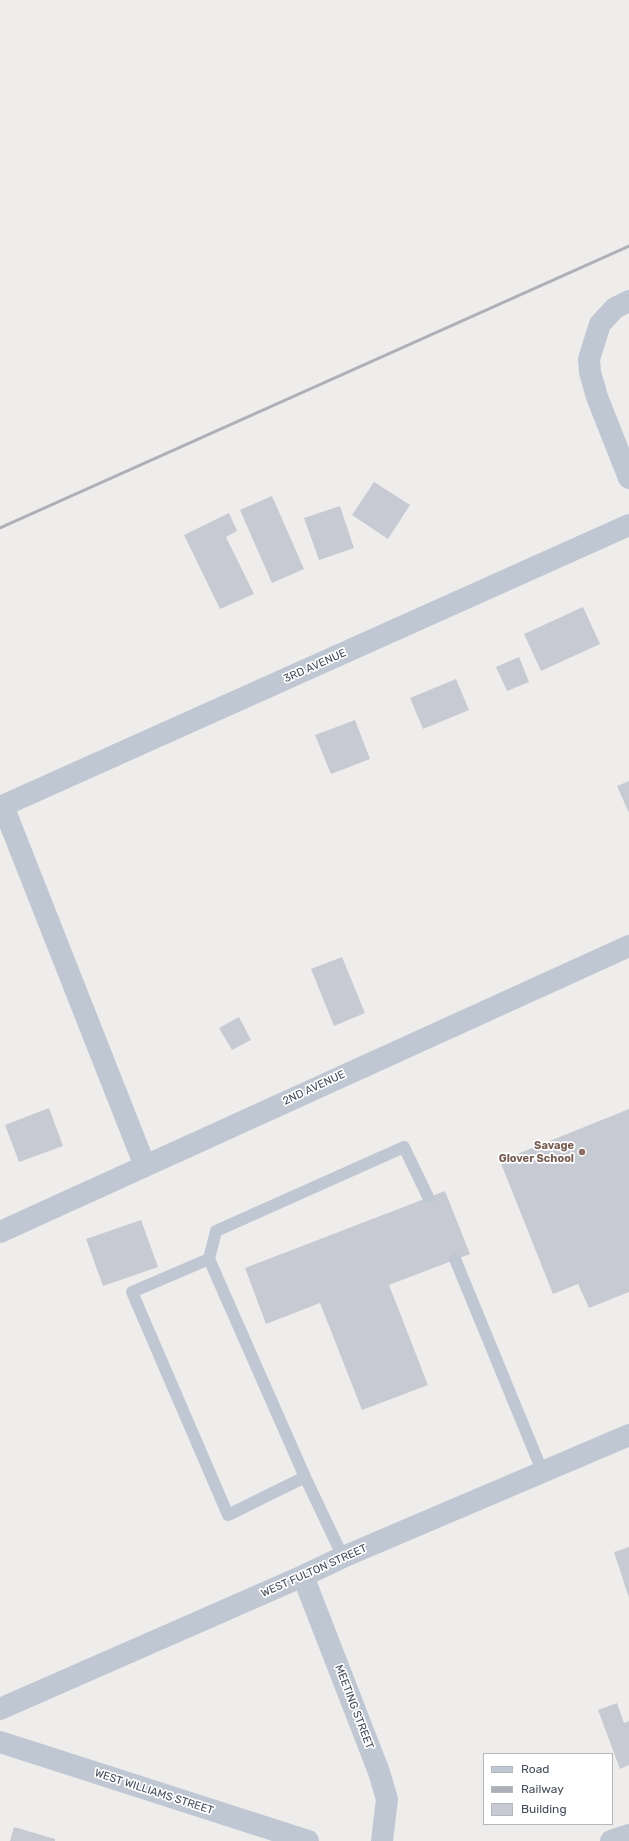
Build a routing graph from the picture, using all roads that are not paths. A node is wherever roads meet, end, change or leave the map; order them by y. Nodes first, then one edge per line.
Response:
1 (629, 301) edge
2 (629, 478) edge
3 (629, 526) edge
4 (2, 806) edge
5 (629, 946) edge
6 (145, 1166) junction
7 (428, 1197) dead end
8 (0, 1232) edge
9 (208, 1259) junction
10 (455, 1259) dead end
11 (629, 1435) edge
12 (543, 1472) junction
13 (305, 1477) junction
14 (342, 1557) junction
15 (303, 1576) junction
16 (0, 1709) edge
17 (0, 1742) edge
18 (629, 1835) edge
19 (308, 1841) edge
20 (382, 1841) edge
21 (612, 1841) edge

1 - 2 street
3 - 4 street, 3RD AVENUE
4 - 6 street
5 - 6 street, 2ND AVENUE
6 - 8 street, 2ND AVENUE
7 - 9 lane
9 - 13 lane
9 - 13 lane
10 - 12 lane
11 - 12 street, WEST FULTON STREET
12 - 14 street, WEST FULTON STREET
13 - 14 lane
14 - 15 street, WEST FULTON STREET
15 - 16 street, WEST FULTON STREET
15 - 20 street, MEETING STREET
17 - 19 street, WEST WILLIAMS STREET
18 - 21 street

